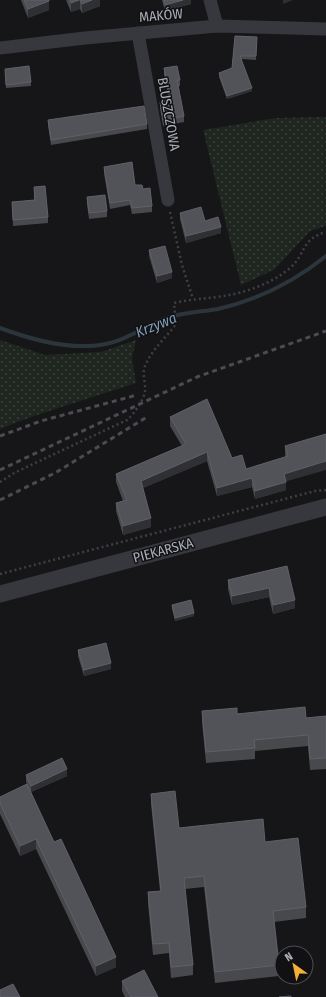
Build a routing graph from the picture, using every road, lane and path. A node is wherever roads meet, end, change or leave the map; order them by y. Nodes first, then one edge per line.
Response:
1 (210, 0) edge
2 (217, 26) junction
3 (326, 29) edge
4 (138, 33) junction
5 (0, 48) edge
6 (168, 200) joint
7 (326, 232) edge
8 (193, 299) junction
9 (0, 482) edge
10 (326, 490) edge
11 (326, 507) edge
12 (0, 574) edge
13 (0, 594) edge

1 - 2 street
2 - 3 street, MAKÓW
2 - 4 street, MAKÓW
4 - 5 street, MAKÓW
4 - 6 street, BLUSZCZOWA
6 - 8 path
7 - 8 path
8 - 9 path
10 - 12 path
11 - 13 street, PIEKARSKA

